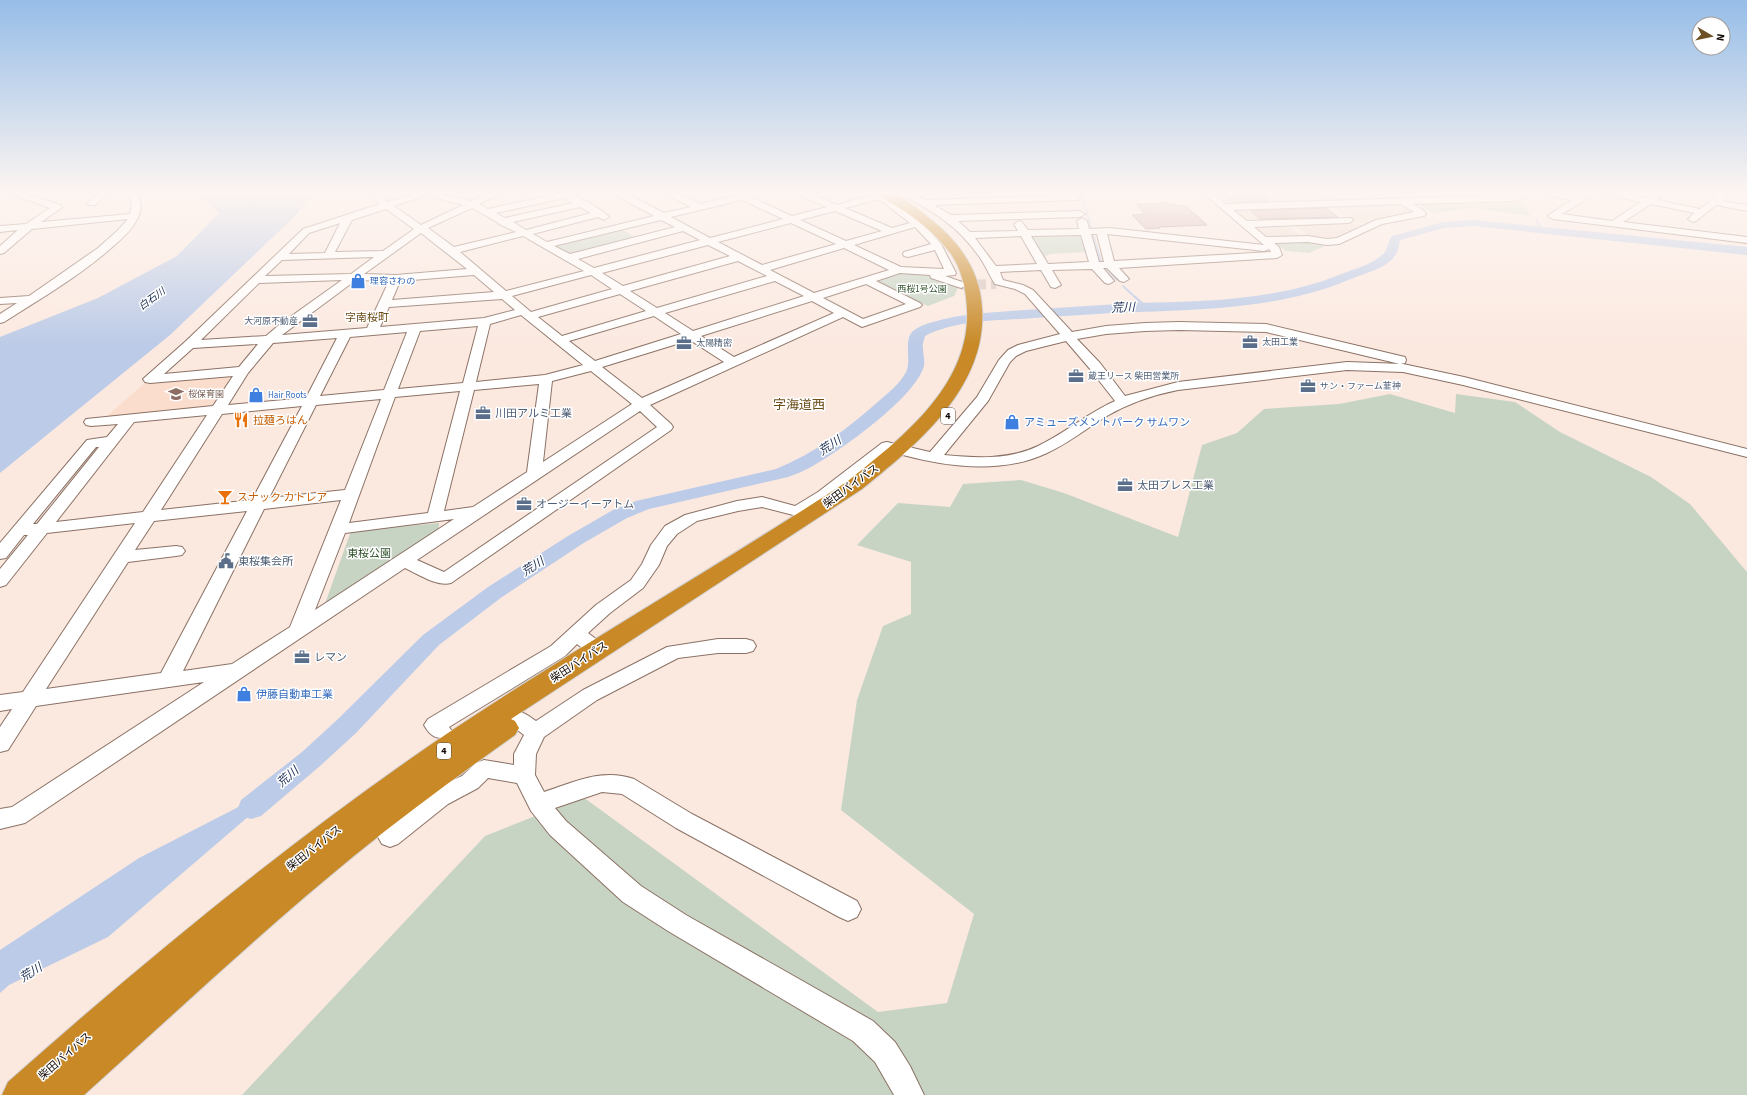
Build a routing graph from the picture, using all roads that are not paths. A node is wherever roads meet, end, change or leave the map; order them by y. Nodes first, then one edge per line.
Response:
1 (9, 243) edge
2 (110, 243) edge
3 (294, 243) edge
4 (335, 243) edge
5 (400, 243) edge
6 (442, 243) edge
7 (483, 243) edge
8 (541, 243) edge
9 (552, 243) edge
10 (626, 243) edge
11 (700, 243) edge
12 (712, 243) edge
13 (726, 243) edge
14 (841, 243) edge
15 (851, 243) edge
16 (933, 243) edge
17 (947, 243) edge
18 (958, 243) edge
19 (974, 243) edge
20 (1030, 243) edge
21 (1096, 243) edge
22 (1096, 243) edge
23 (1150, 243) edge
24 (1197, 243) edge
25 (1223, 243) edge
26 (1268, 243) edge
27 (545, 245) junction
28 (845, 245) junction
29 (936, 246) junction
30 (718, 247) junction
31 (1275, 249) junction
32 (0, 251) edge
33 (452, 251) junction
34 (384, 254) junction
35 (908, 254) dead end
36 (329, 255) junction
37 (1155, 256) junction
38 (280, 257) junction
39 (568, 258) junction
40 (739, 258) junction
41 (1205, 260) junction
42 (1102, 266) junction
43 (1045, 268) junction
44 (761, 269) junction
45 (995, 269) junction
46 (899, 270) junction
47 (921, 271) junction
48 (476, 272) junction
49 (592, 272) junction
50 (352, 277) junction
51 (776, 277) junction
52 (396, 278) junction
53 (1124, 279) dead end
54 (258, 280) junction
55 (866, 280) junction
56 (1109, 281) dead end
57 (961, 285) tunnel mouth
58 (1055, 285) dead end
59 (621, 290) junction
60 (504, 295) junction
61 (814, 297) junction
62 (31, 299) junction
63 (981, 299) junction
64 (0, 301) edge
65 (384, 304) junction
66 (655, 312) junction
67 (843, 313) junction
68 (526, 314) junction
69 (0, 319) edge
70 (485, 322) junction
71 (415, 328) junction
72 (372, 331) junction
73 (1065, 333) junction
74 (346, 334) junction
75 (691, 336) junction
76 (269, 340) junction
77 (561, 340) junction
78 (190, 344) junction
79 (734, 363) junction
80 (593, 366) junction
81 (243, 371) junction
82 (1426, 372) junction
83 (546, 379) junction
84 (468, 386) junction
85 (390, 394) junction
86 (311, 401) junction
87 (1123, 402) junction
88 (641, 404) junction
89 (218, 410) junction
90 (130, 418) junction
91 (91, 422) dead end
92 (112, 441) junction
93 (915, 453) junction
94 (1747, 453) edge
95 (534, 474) junction
96 (352, 494) junction
97 (258, 505) junction
98 (479, 511) junction
99 (435, 516) junction
100 (148, 518) junction
101 (42, 529) junction
102 (338, 529) junction
103 (19, 531) junction
104 (176, 550) dead end
105 (0, 554) edge
106 (122, 557) junction
107 (403, 561) junction
108 (0, 581) edge
109 (298, 629) junction
110 (576, 634) junction
111 (746, 646) dead end
112 (597, 650) junction
113 (236, 670) junction
114 (168, 680) junction
115 (30, 699) junction
116 (0, 703) edge
117 (527, 725) junction
118 (441, 731) dead end
119 (0, 744) edge
120 (524, 775) junction
121 (539, 804) junction
122 (0, 819) edge
123 (390, 837) dead end
124 (848, 909) dead end
125 (21, 1095) edge
126 (56, 1095) edge
127 (910, 1095) edge

1 - 32 street
2 - 62 street
3 - 38 street
4 - 36 street
5 - 34 street
6 - 33 street
7 - 33 street
8 - 27 street
9 - 27 street
10 - 39 street
11 - 49 street
12 - 30 street
13 - 30 street
14 - 28 street
15 - 28 street
16 - 29 street
17 - 63 highway, 柴田バイパス / 4
18 - 63 highway, 柴田バイパス / 4
19 - 45 street
20 - 43 street
21 - 42 street
22 - 42 street
23 - 37 street
24 - 41 street
25 - 31 street
26 - 31 street
27 - 39 street
28 - 44 street
28 - 46 street
29 - 35 street
29 - 47 street
30 - 40 street
31 - 41 street
33 - 48 street
34 - 36 street
34 - 50 street
36 - 38 street
37 - 41 street
37 - 42 street
38 - 54 street
39 - 49 street
40 - 44 street
40 - 59 street
42 - 43 street
42 - 53 street
42 - 56 street
43 - 45 street
43 - 58 street
44 - 51 street
45 - 73 street
46 - 47 street
46 - 55 street
47 - 57 street
48 - 52 street
48 - 60 street
49 - 59 street
49 - 60 street
50 - 52 street
50 - 54 street
50 - 76 street
51 - 61 street
51 - 66 street
52 - 65 street
54 - 78 street
55 - 61 street
55 - 67 street
59 - 66 street
59 - 68 street
60 - 65 street
60 - 68 street
61 - 67 street
61 - 75 street
62 - 64 street
62 - 69 street
63 - 93 highway, 柴田バイパス / 4
63 - 93 highway, 柴田バイパス / 4
65 - 72 street
66 - 75 street
66 - 77 street
67 - 79 street
68 - 70 street
68 - 77 street
70 - 71 street
70 - 84 street
71 - 72 street
71 - 85 street
72 - 74 street
73 - 82 street
73 - 87 street
73 - 93 street
74 - 76 street
74 - 86 street
75 - 79 street
75 - 80 street
76 - 78 street
76 - 81 street
77 - 80 street
78 - 81 street
79 - 88 street
80 - 83 street
80 - 88 street
81 - 89 street
82 - 87 street
82 - 94 street
83 - 84 street
83 - 95 street
84 - 85 street
84 - 99 street
85 - 86 street
85 - 96 street
86 - 89 street
86 - 97 street
87 - 93 street
88 - 95 street
88 - 107 street
89 - 90 street
89 - 100 street
90 - 91 street
90 - 92 street
92 - 101 street
92 - 103 street
93 - 110 street
93 - 112 highway, 柴田バイパス / 4
93 - 117 highway, 柴田バイパス / 4
95 - 98 street
96 - 97 street
96 - 102 street
97 - 100 street
97 - 114 street
98 - 99 street
98 - 107 street
99 - 102 street
100 - 101 street
100 - 106 street
101 - 103 street
101 - 108 street
102 - 109 street
103 - 105 street
104 - 106 street
106 - 115 street
107 - 109 street
109 - 113 street
110 - 112 street
110 - 118 street
111 - 117 street
112 - 125 highway, 柴田バイパス / 4
113 - 114 street
113 - 122 street
114 - 115 street
115 - 116 street
115 - 119 street
117 - 120 street
117 - 126 highway, 柴田バイパス / 4
120 - 121 street
120 - 123 street
121 - 124 street
121 - 127 street

